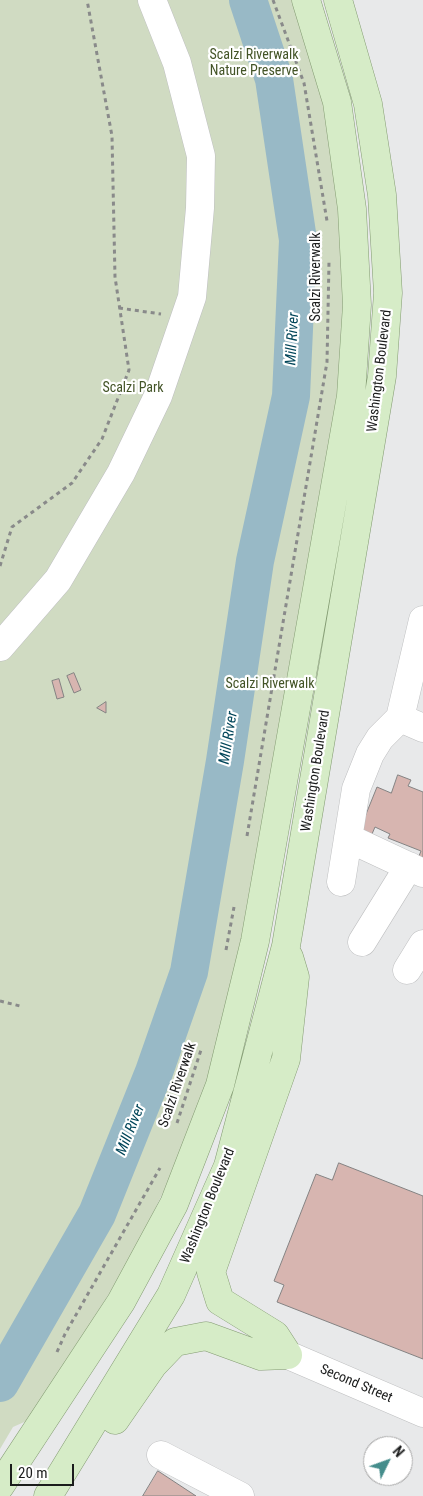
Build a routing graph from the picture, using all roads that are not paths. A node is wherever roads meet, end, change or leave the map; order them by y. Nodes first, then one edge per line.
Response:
1 (152, 0) edge
2 (306, 0) edge
3 (338, 0) edge
4 (423, 620) edge
5 (0, 648) edge
6 (411, 723) edge
7 (348, 838) junction
8 (416, 870) edge
9 (341, 882) dead end
10 (362, 942) dead end
11 (423, 944) edge
12 (286, 946) junction
13 (407, 970) dead end
14 (288, 1355) junction
15 (423, 1414) edge
16 (161, 1454) dead end
17 (0, 1486) edge
18 (51, 1491) edge
19 (240, 1496) edge

1 - 5 street
2 - 17 main road, Washington Boulevard
3 - 12 main road, Washington Boulevard
4 - 6 street
6 - 7 street
7 - 8 street
7 - 9 street
8 - 10 street
11 - 13 street
12 - 14 main road
12 - 18 main road, Washington Boulevard
14 - 15 street, Second Street
14 - 18 main road
16 - 19 street

